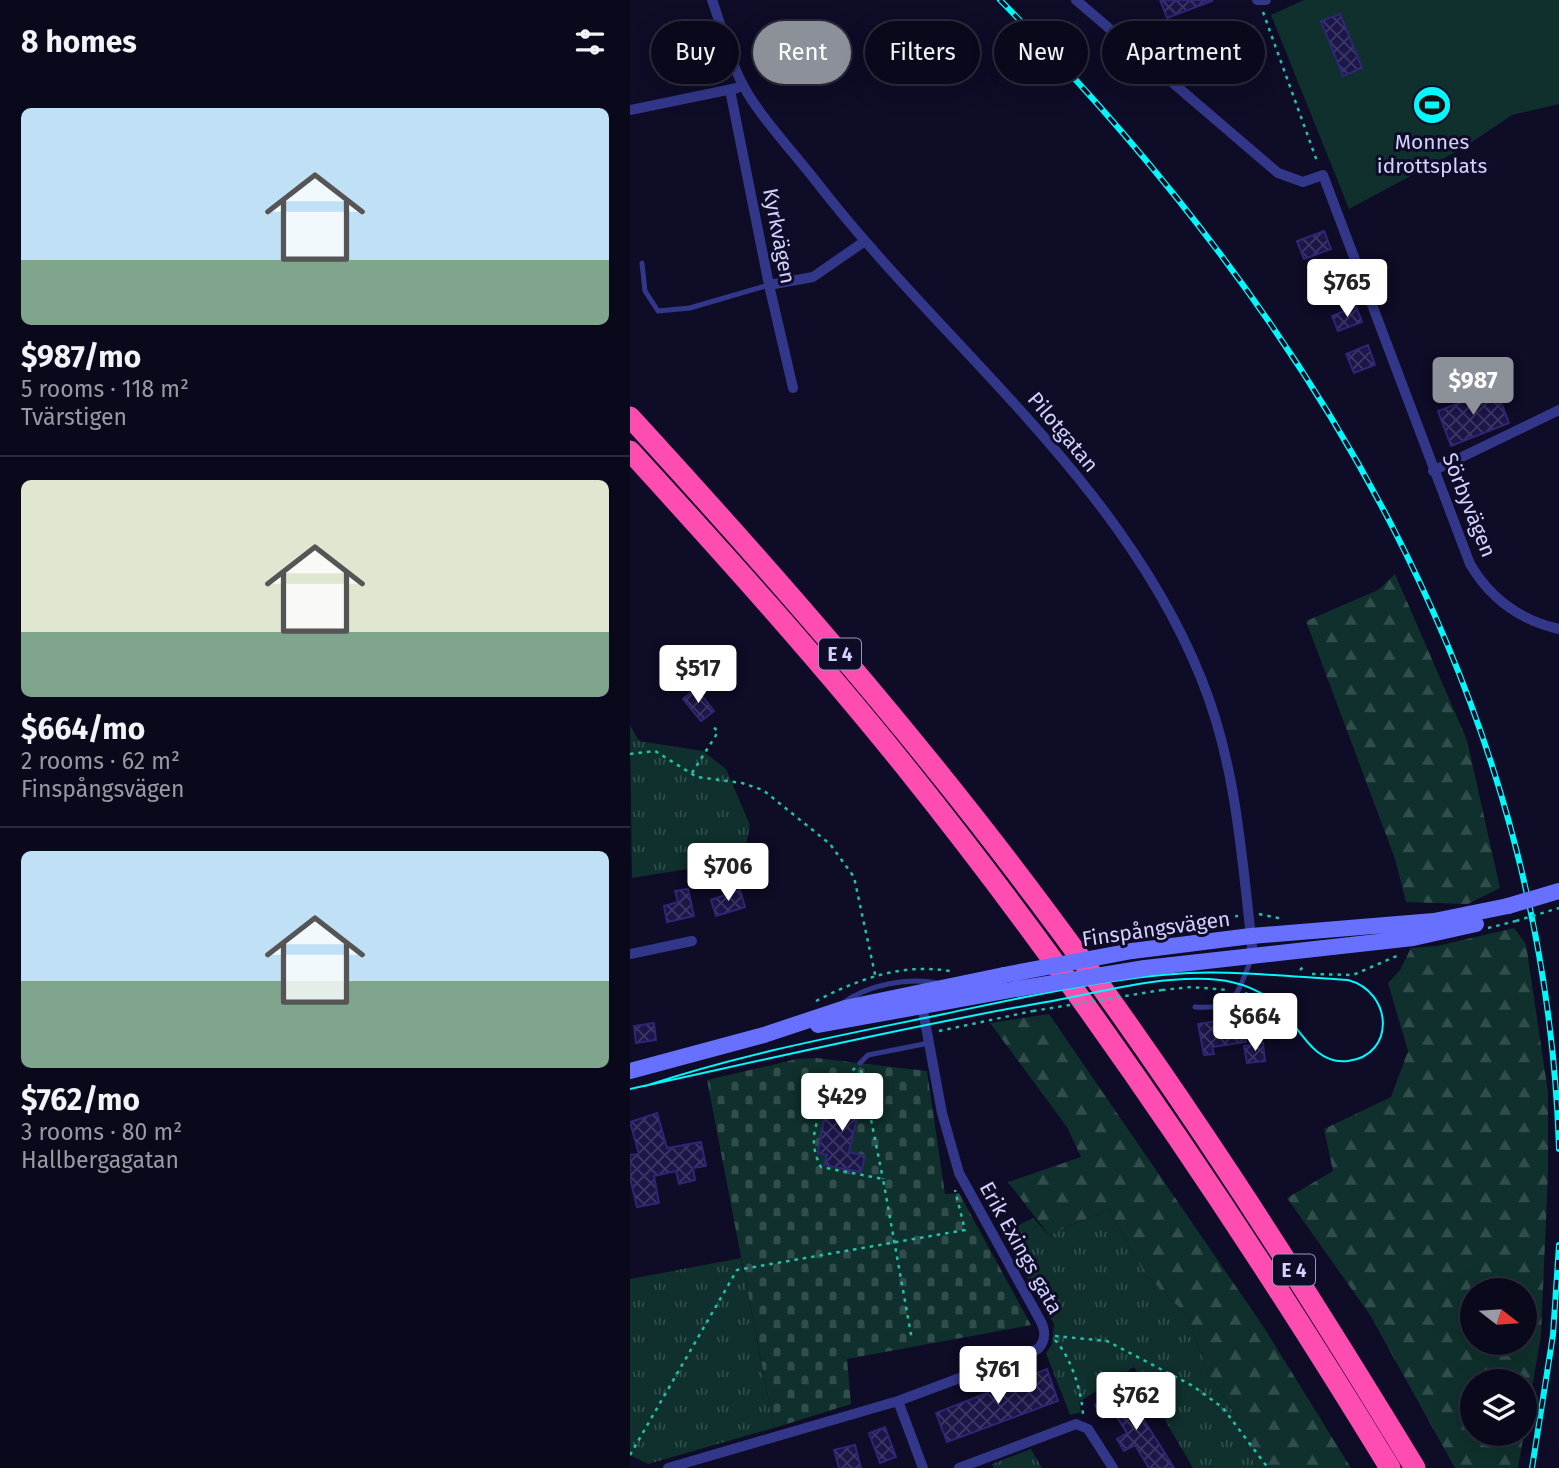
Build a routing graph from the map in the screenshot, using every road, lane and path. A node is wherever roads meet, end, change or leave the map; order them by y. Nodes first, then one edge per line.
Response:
1 (712, 0) edge
2 (1076, 0) edge
3 (1261, 1) edge
4 (743, 86) junction
5 (730, 90) junction
6 (630, 110) edge
7 (1323, 175) junction
8 (865, 241) junction
9 (642, 263) dead end
10 (769, 285) junction
11 (793, 388) dead end
12 (1559, 410) edge
13 (630, 417) edge
14 (630, 451) edge
15 (1433, 471) junction
16 (1559, 629) edge
17 (713, 726) dead end
18 (630, 754) edge
19 (692, 774) junction
20 (1559, 891) edge
21 (1559, 901) edge
22 (1559, 908) edge
23 (1513, 914) junction
24 (1251, 936) junction
25 (692, 941) dead end
26 (630, 954) edge
27 (1399, 954) dead end
28 (1253, 955) junction
29 (1312, 974) dead end
30 (947, 985) junction
31 (878, 988) junction
32 (1238, 991) junction
33 (921, 998) junction
34 (1195, 1007) dead end
35 (1277, 1010) dead end
36 (828, 1014) junction
37 (764, 1035) junction
38 (929, 1038) junction
39 (860, 1063) junction
40 (630, 1071) edge
41 (959, 1173) junction
42 (883, 1180) junction
43 (895, 1242) junction
44 (1045, 1335) junction
45 (912, 1340) dead end
46 (898, 1401) junction
47 (1083, 1425) junction
48 (630, 1455) edge
49 (668, 1468) edge
50 (923, 1468) edge
51 (959, 1468) edge
52 (1113, 1468) edge
53 (1269, 1468) edge
54 (1390, 1468) edge
55 (1415, 1468) edge

1 - 4 street, Pilotgatan
2 - 7 street
3 - 7 path
4 - 5 street
4 - 8 street, Pilotgatan
5 - 6 street
5 - 10 street, Kyrkvägen
7 - 15 street, Sörbyvägen
8 - 10 street
8 - 24 street, Pilotgatan
9 - 10 lane
10 - 11 street, Kyrkvägen
12 - 15 street
13 - 55 highway, E 4
14 - 54 highway, E 4
15 - 16 street, Sörbyvägen
17 - 19 path
18 - 19 path
19 - 31 path
20 - 23 main road, Finspångsvägen, bridge
21 - 23 main road, Finspångsvägen
22 - 23 path, bridge
23 - 24 main road, Finspångsvägen
23 - 28 main road, Finspångsvägen
24 - 28 street, Pilotgatan
24 - 30 main road, Finspångsvägen, bridge
25 - 26 street
27 - 29 path
28 - 32 lane
28 - 33 main road, Finspångsvägen, bridge
30 - 31 lane
30 - 33 main road, Finspångsvägen
31 - 36 lane
32 - 34 lane
32 - 35 path
32 - 38 path, bridge
33 - 36 main road, Finspångsvägen
33 - 37 main road, Finspångsvägen
33 - 38 street, Erik Exings gata
36 - 37 main road, Finspångsvägen
37 - 40 main road, Finspångsvägen
38 - 39 lane
38 - 41 street, Erik Exings gata
39 - 42 path
39 - 42 path
41 - 43 path
41 - 44 street, Erik Exings gata
42 - 43 path
43 - 45 path
43 - 48 path
44 - 46 street, Erik Exings gata
44 - 47 path
44 - 53 path
46 - 49 street, Erik Exings gata
46 - 50 street
47 - 51 street
47 - 52 street

